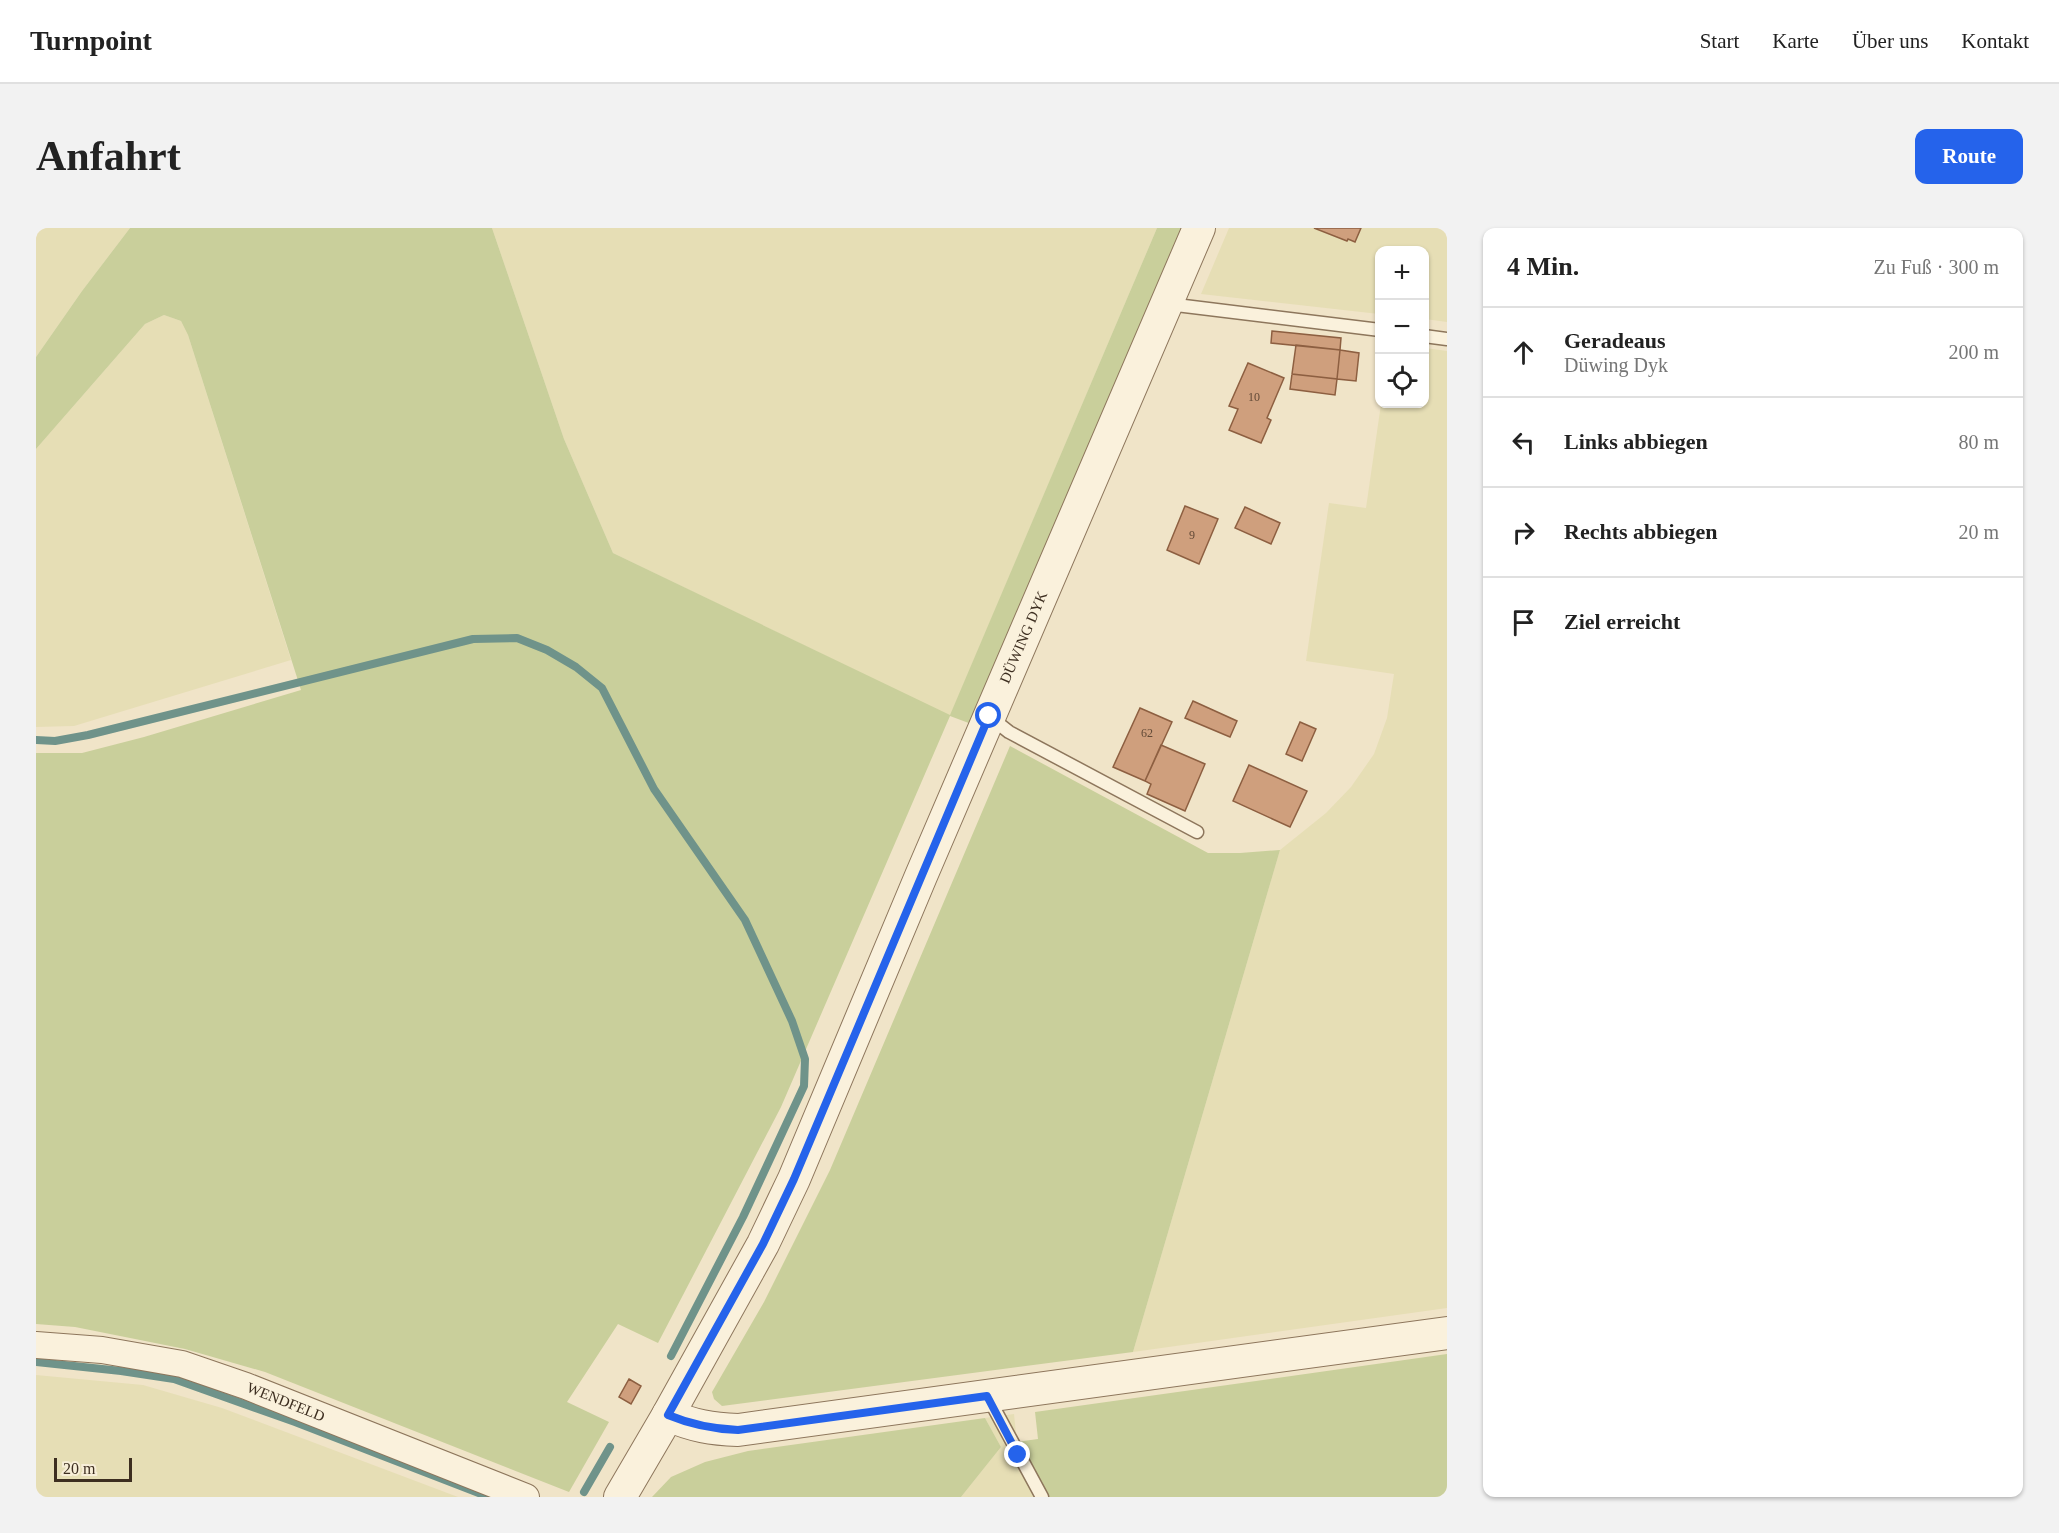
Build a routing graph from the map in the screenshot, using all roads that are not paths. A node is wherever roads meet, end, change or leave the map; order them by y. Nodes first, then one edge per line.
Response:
1 (1199, 228) edge
2 (1167, 303) junction
3 (1375, 329) edge
4 (1429, 337) edge
5 (1447, 339) edge
6 (989, 716) junction
7 (1197, 832) dead end
8 (1447, 1333) edge
9 (36, 1345) edge
10 (987, 1396) junction
11 (668, 1415) junction
12 (526, 1497) edge
13 (620, 1497) edge
14 (1042, 1497) edge

1 - 2 street, DÜWING DYK
2 - 3 lane
2 - 6 street, DÜWING DYK
4 - 5 lane
6 - 7 lane
6 - 11 street, DÜWING DYK
8 - 10 street
9 - 12 street, WENDFELD
10 - 11 street
10 - 14 lane
11 - 13 street, DÜWING DYK

